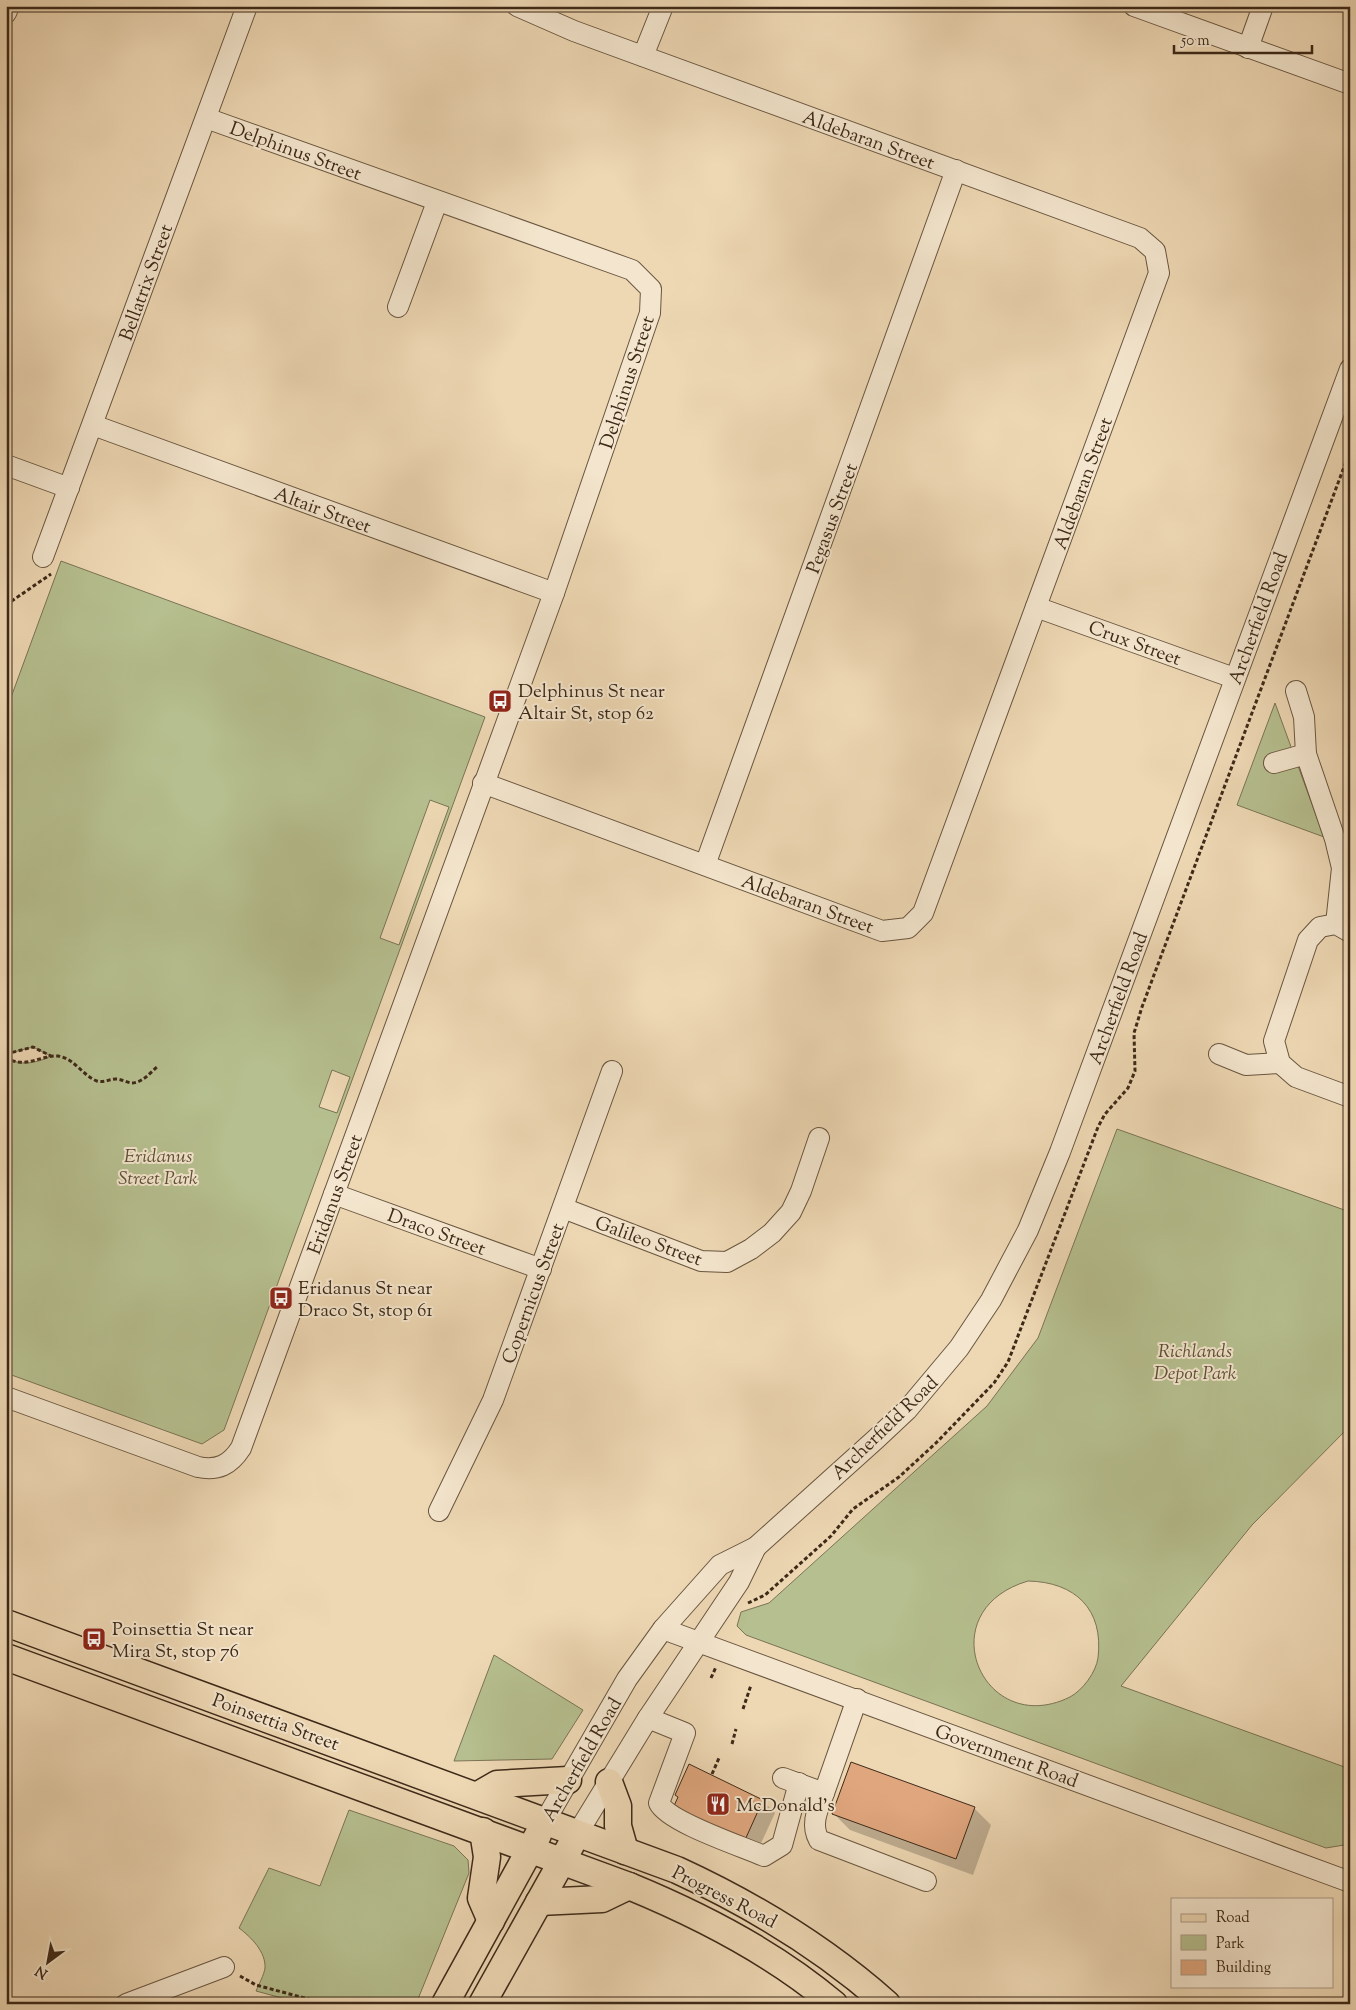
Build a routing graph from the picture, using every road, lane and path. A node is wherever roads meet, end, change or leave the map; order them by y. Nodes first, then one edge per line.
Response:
1 (9, 6) edge
2 (247, 6) edge
3 (517, 6) edge
4 (663, 6) edge
5 (1134, 6) edge
6 (1264, 6) edge
7 (6, 13) edge
8 (1248, 48) junction
9 (643, 56) junction
10 (1350, 84) edge
11 (206, 118) junction
12 (956, 170) junction
13 (437, 202) junction
14 (398, 307) dead end
15 (1350, 369) edge
16 (93, 425) junction
17 (6, 465) edge
18 (69, 488) junction
19 (43, 557) joint
20 (554, 593) junction
21 (6, 604) edge
22 (1036, 607) junction
23 (1234, 678) junction
24 (1296, 691) dead end
25 (1306, 754) junction
26 (1274, 763) dead end
27 (483, 782) junction
28 (705, 865) junction
29 (1343, 928) edge
30 (1219, 1054) dead end
31 (6, 1056) edge
32 (51, 1056) junction
33 (1280, 1062) junction
34 (157, 1067) dead end
35 (612, 1071) dead end
36 (1350, 1097) edge
37 (819, 1138) dead end
38 (334, 1194) junction
39 (563, 1208) junction
40 (541, 1269) junction
41 (6, 1397) edge
42 (439, 1511) dead end
43 (756, 1547) junction
44 (6, 1623) edge
45 (663, 1629) junction
46 (698, 1642) junction
47 (6, 1657) edge
48 (751, 1685) dead end
49 (857, 1699) junction
50 (743, 1709) dead end
51 (648, 1718) junction
52 (736, 1730) dead end
53 (732, 1744) dead end
54 (718, 1758) dead end
55 (712, 1774) dead end
56 (568, 1780) junction
57 (609, 1782) junction
58 (824, 1793) junction
59 (478, 1795) junction
60 (545, 1821) junction
61 (483, 1831) junction
62 (577, 1834) junction
63 (531, 1849) junction
64 (625, 1851) junction
65 (562, 1860) junction
66 (926, 1881) dead end
67 (1350, 1882) edge
68 (629, 1886) junction
69 (539, 1902) junction
70 (491, 1921) junction
71 (224, 1967) joint
72 (126, 2004) edge
73 (327, 2004) edge
74 (445, 2004) edge
75 (482, 2004) edge
76 (834, 2004) edge
77 (887, 2004) edge

1 - 7 street
2 - 11 street, Bellatrix Street
3 - 9 street, Aldebaran Street
4 - 9 street
5 - 8 street
6 - 8 street
8 - 10 street
9 - 12 street, Aldebaran Street
11 - 13 street, Delphinus Street
11 - 16 street, Bellatrix Street
12 - 22 street, Aldebaran Street
12 - 28 street, Pegasus Street
13 - 14 street
13 - 20 street, Delphinus Street
15 - 23 street, Archerfield Road
16 - 18 street, Bellatrix Street
16 - 20 street, Altair Street
17 - 18 street
18 - 19 street, Bellatrix Street
19 - 21 path
20 - 27 street, Delphinus Street
22 - 23 street, Crux Street
22 - 28 street, Aldebaran Street
23 - 43 street, Archerfield Road
24 - 25 street
25 - 26 street
25 - 29 street
27 - 28 street, Aldebaran Street
27 - 38 street, Eridanus Street
29 - 33 street
30 - 33 street
31 - 32 path
31 - 32 path
32 - 34 path
33 - 36 street
35 - 39 street, Copernicus Street
37 - 39 street, Galileo Street
38 - 40 street, Draco Street
38 - 41 street, Eridanus Street
39 - 40 street, Copernicus Street
40 - 42 street, Copernicus Street
43 - 45 street, Archerfield Road
43 - 46 street, Archerfield Road
44 - 59 main road, Poinsettia Street
45 - 46 street, Government Road
45 - 56 street, Archerfield Road
46 - 49 street, Government Road
46 - 51 street, Archerfield Road
47 - 61 main road, Poinsettia Street
48 - 50 path
49 - 58 street
49 - 67 street, Government Road
51 - 57 street, Archerfield Road
51 - 58 street
52 - 53 path
54 - 55 path
56 - 59 main road
56 - 60 street, Archerfield Road
57 - 62 street, Archerfield Road
57 - 64 main road
58 - 66 street
59 - 60 main road, Poinsettia Street
60 - 62 main road, Progress Road
60 - 63 main road, Archerfield Road
61 - 63 main road, Poinsettia Street
61 - 70 main road
62 - 64 main road, Progress Road
62 - 65 main road, Archerfield Road
63 - 65 main road, Progress Road
63 - 70 main road, Archerfield Road
64 - 77 main road, Progress Road
65 - 68 main road, Progress Road
65 - 69 main road, Archerfield Road
68 - 69 main road
68 - 76 main road, Progress Road
69 - 75 main road, Archerfield Road
70 - 74 main road, Archerfield Road
71 - 72 street
71 - 73 path

